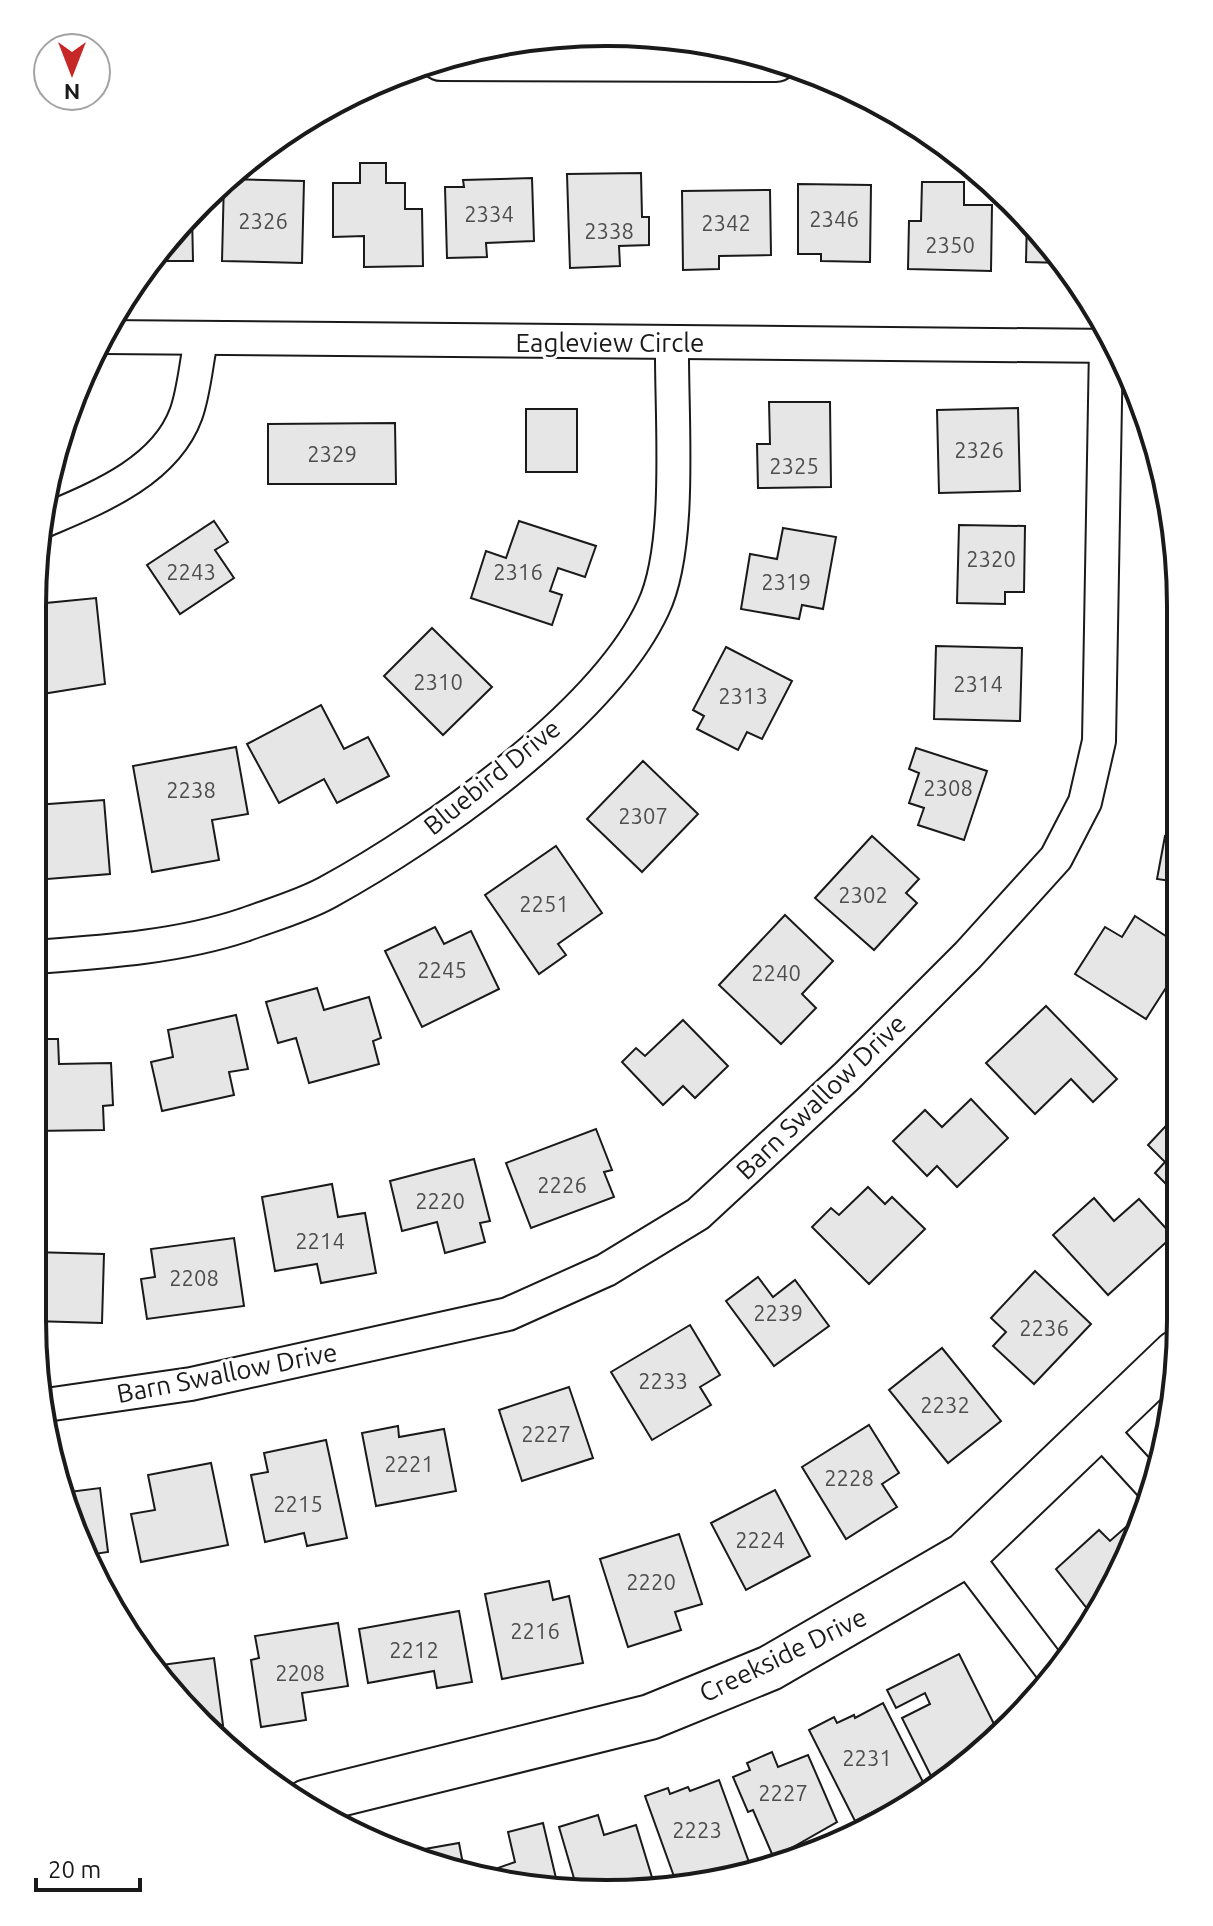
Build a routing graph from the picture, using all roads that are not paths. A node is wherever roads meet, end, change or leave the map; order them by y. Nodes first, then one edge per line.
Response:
1 (492, 58) edge
2 (724, 59) edge
3 (115, 337) edge
4 (201, 340) junction
5 (672, 343) junction
6 (1102, 346) edge
7 (1111, 362) edge
8 (54, 517) edge
9 (46, 956) edge
10 (1165, 1363) edge
11 (53, 1404) edge
12 (1098, 1427) junction
13 (1144, 1477) edge
14 (965, 1555) junction
15 (1048, 1665) edge
16 (317, 1800) edge

1 - 2 street
3 - 4 street, Eagleview Circle
4 - 5 street, Eagleview Circle
4 - 8 street
5 - 6 street, Eagleview Circle
5 - 9 street, Bluebird Drive
7 - 11 street, Barn Swallow Drive
10 - 12 street, Creekside Drive
12 - 13 street
12 - 14 street, Creekside Drive
14 - 15 street
14 - 16 street, Creekside Drive

